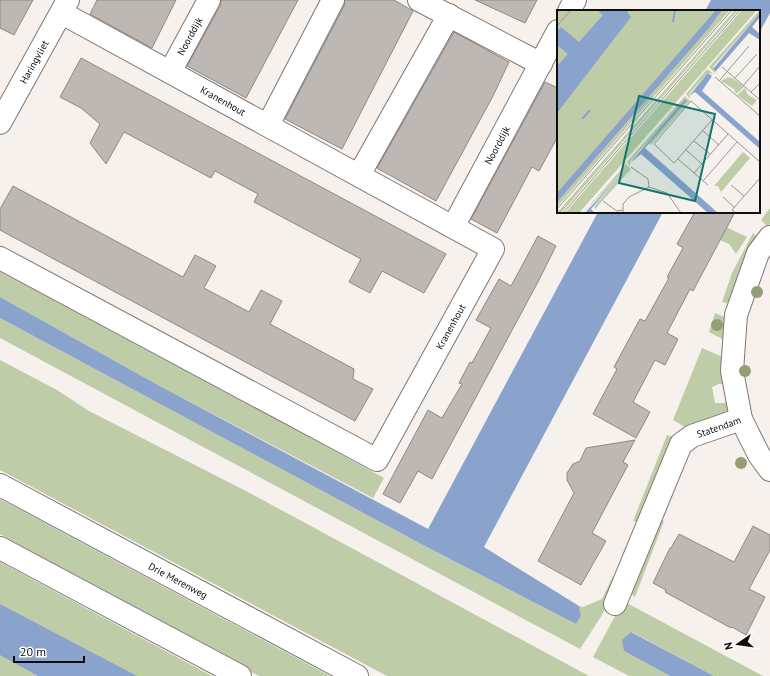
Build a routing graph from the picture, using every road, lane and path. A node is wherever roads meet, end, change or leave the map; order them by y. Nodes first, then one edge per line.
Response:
1 (209, 0) edge
2 (333, 0) edge
3 (419, 0) edge
4 (575, 0) edge
5 (65, 6) edge
6 (570, 10) edge
7 (449, 15) junction
8 (557, 33) edge
9 (541, 64) junction
10 (170, 72) junction
11 (0, 123) edge
12 (268, 125) junction
13 (359, 175) junction
14 (453, 227) junction
15 (770, 237) edge
16 (0, 258) edge
17 (742, 419) junction
18 (770, 470) edge
19 (0, 485) edge
20 (0, 548) edge
21 (615, 604) dead end
22 (240, 676) edge
23 (357, 676) edge

1 - 10 main road, Noorddijk
2 - 12 main road
3 - 7 main road
4 - 6 main road
5 - 10 main road, Kranenhout
5 - 11 main road, Haringvliet
7 - 9 main road
7 - 13 main road
8 - 9 main road, Noorddijk
9 - 14 main road, Noorddijk
10 - 12 main road, Kranenhout
12 - 13 main road, Kranenhout
13 - 14 main road, Kranenhout
14 - 16 main road, Kranenhout
15 - 17 main road, Statendam
17 - 18 main road
17 - 21 main road, Statendam
19 - 23 main road, Drie Merenweg
20 - 22 main road

